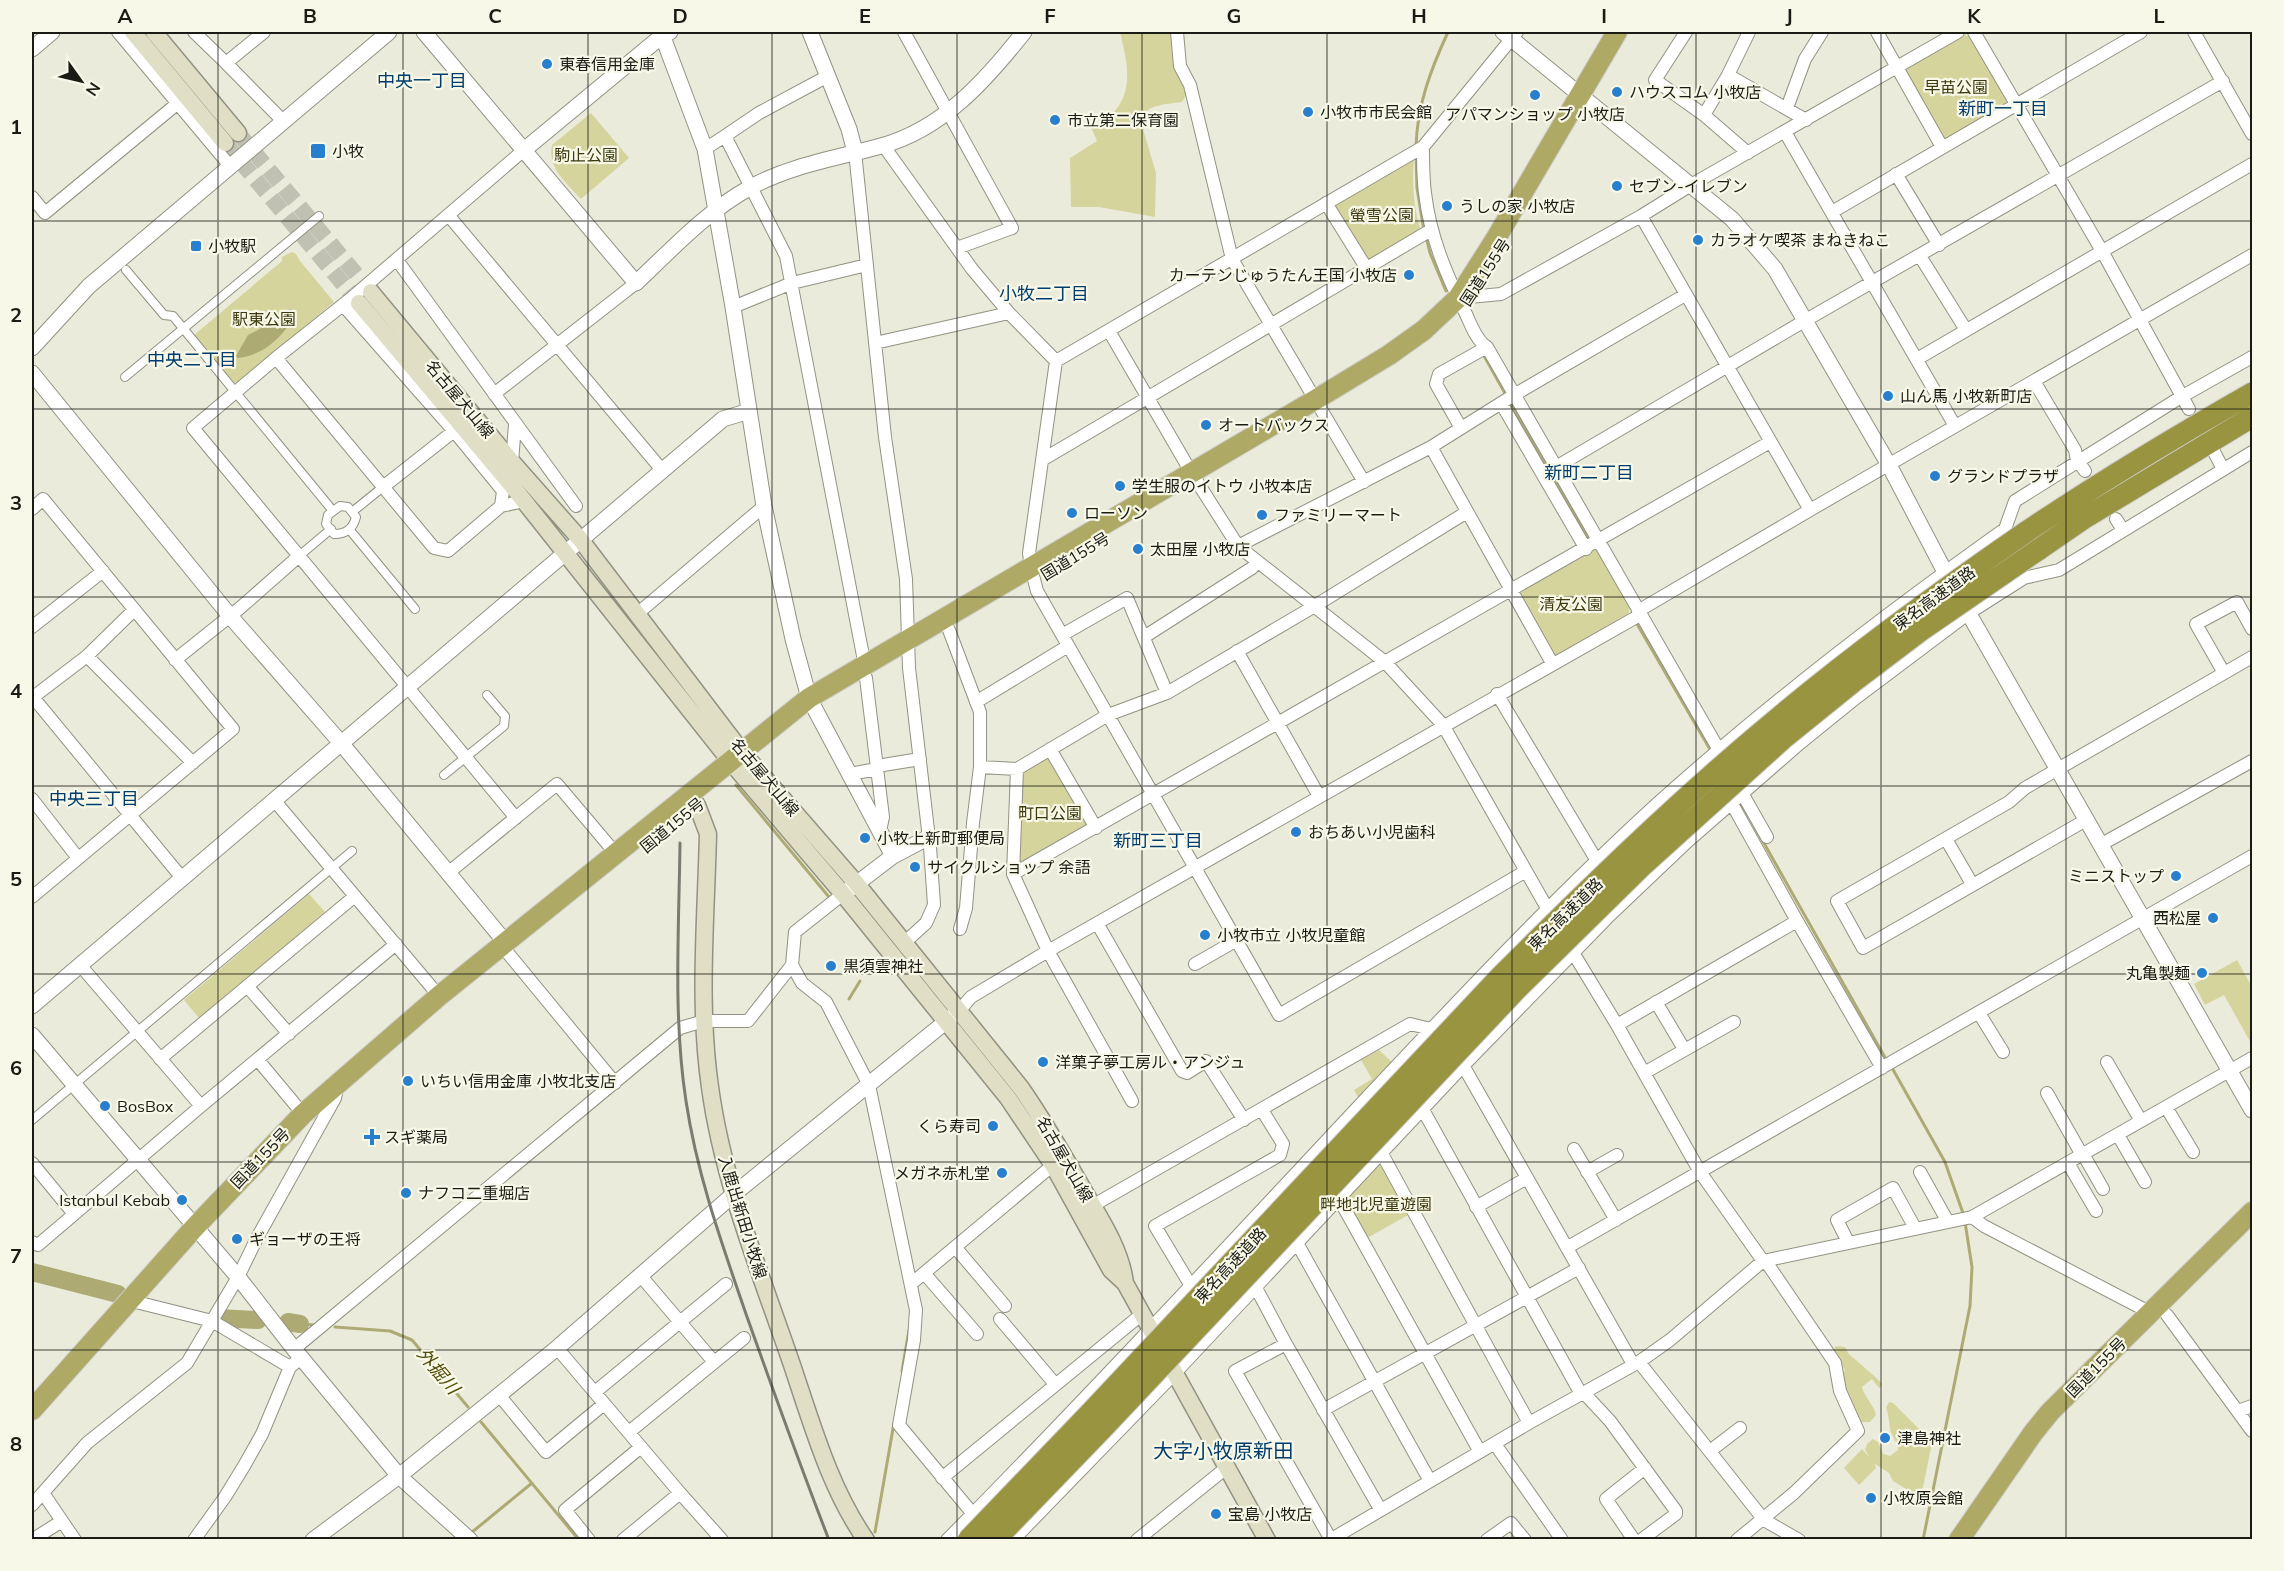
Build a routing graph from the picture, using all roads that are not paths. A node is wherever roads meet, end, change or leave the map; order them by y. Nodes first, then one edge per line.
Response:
1 (52, 32) edge
2 (118, 32) edge
3 (133, 32) edge
4 (154, 32) edge
5 (194, 32) edge
6 (264, 32) edge
7 (388, 32) edge
8 (424, 32) edge
9 (810, 32) edge
10 (904, 32) edge
11 (1024, 32) edge
12 (1177, 32) edge
13 (1617, 32) edge
14 (1632, 32) edge
15 (1686, 32) edge
16 (1749, 32) edge
17 (1822, 32) edge
18 (1877, 32) edge
19 (1958, 32) edge
20 (1974, 32) edge
21 (2142, 32) edge
22 (2194, 32) edge
23 (665, 33) edge
24 (1511, 34) edge
25 (32, 49) edge
26 (226, 63) junction
27 (1897, 66) junction
28 (1728, 75) junction
29 (828, 76) junction
30 (2223, 81) junction
31 (1585, 100) junction
32 (178, 103) junction
33 (2017, 105) junction
34 (1787, 108) junction
35 (950, 111) junction
36 (1704, 115) junction
37 (1806, 120) junction
38 (283, 121) junction
39 (1785, 132) junction
40 (2253, 134) edge
41 (725, 135) junction
42 (883, 146) junction
43 (1942, 147) junction
44 (705, 149) junction
45 (524, 150) junction
46 (1417, 150) junction
47 (855, 152) junction
48 (1748, 153) junction
49 (2253, 164) edge
50 (230, 166) junction
51 (1896, 174) junction
52 (2058, 175) junction
53 (1691, 185) junction
54 (751, 187) junction
55 (32, 196) edge
56 (1326, 202) junction
57 (716, 209) junction
58 (1832, 212) junction
59 (319, 216) dead end
60 (449, 216) junction
61 (1641, 216) junction
62 (1427, 233) junction
63 (1939, 245) junction
64 (957, 248) junction
65 (2102, 251) junction
66 (2253, 255) edge
67 (1920, 256) junction
68 (1232, 259) junction
69 (397, 260) junction
70 (867, 265) junction
71 (1366, 269) junction
72 (126, 270) dead end
73 (636, 283) junction
74 (792, 283) junction
75 (1873, 283) junction
76 (1685, 295) junction
77 (358, 300) junction
78 (1464, 301) junction
79 (733, 307) junction
80 (1009, 313) junction
81 (1806, 320) junction
82 (2140, 320) junction
83 (1271, 325) junction
84 (183, 328) junction
85 (1966, 330) junction
86 (1109, 331) junction
87 (875, 343) junction
88 (557, 345) junction
89 (32, 348) edge
90 (1482, 349) junction
91 (2253, 357) edge
92 (276, 358) junction
93 (1917, 359) junction
94 (1056, 361) junction
95 (1726, 367) junction
96 (32, 373) edge
97 (125, 376) dead end
98 (2034, 381) junction
99 (236, 393) junction
100 (2253, 393) edge
101 (494, 394) junction
102 (1514, 395) junction
103 (2181, 397) junction
104 (1148, 398) junction
105 (1501, 403) junction
106 (1318, 405) junction
107 (2189, 409) dead end
108 (749, 411) junction
109 (2253, 417) edge
110 (515, 424) junction
111 (1955, 426) junction
112 (1461, 428) junction
113 (454, 430) junction
114 (1770, 442) junction
115 (1431, 447) junction
116 (2212, 448) dead end
117 (2253, 453) edge
118 (1042, 460) junction
119 (512, 462) junction
120 (1889, 465) junction
121 (2081, 466) junction
122 (1556, 467) junction
123 (2223, 469) junction
124 (662, 470) junction
125 (1195, 477) junction
126 (492, 478) junction
127 (509, 482) junction
128 (1364, 482) junction
129 (383, 487) junction
130 (524, 501) junction
131 (501, 506) junction
132 (576, 506) dead end
133 (764, 506) junction
134 (32, 509) edge
135 (1810, 510) junction
136 (333, 511) junction
137 (352, 512) junction
138 (1467, 512) junction
139 (2116, 519) dead end
140 (330, 529) junction
141 (349, 530) junction
142 (2123, 530) junction
143 (580, 539) junction
144 (1599, 541) junction
145 (2032, 541) junction
146 (1238, 546) junction
147 (1586, 549) junction
148 (563, 553) junction
149 (299, 556) junction
150 (1257, 562) junction
151 (103, 571) junction
152 (1945, 572) junction
153 (1033, 574) junction
154 (1511, 591) junction
155 (1314, 607) junction
156 (416, 609) dead end
157 (134, 610) junction
158 (1639, 613) junction
159 (1969, 613) junction
160 (637, 614) junction
161 (230, 616) junction
162 (32, 627) edge
163 (2253, 629) edge
164 (949, 630) junction
165 (1062, 635) junction
166 (1144, 637) junction
167 (1068, 646) junction
168 (909, 647) junction
169 (1237, 651) junction
170 (87, 656) junction
171 (2253, 657) edge
172 (176, 660) junction
173 (1826, 661) junction
174 (1384, 663) junction
175 (1552, 663) junction
176 (866, 672) junction
177 (2224, 673) junction
178 (406, 687) junction
179 (1167, 693) junction
180 (1497, 694) junction
181 (487, 695) dead end
182 (32, 697) edge
183 (1852, 701) junction
184 (976, 702) junction
185 (812, 703) junction
186 (1768, 708) junction
187 (1108, 715) junction
188 (1278, 724) junction
189 (1443, 725) junction
190 (341, 743) junction
191 (1799, 744) junction
192 (1050, 749) junction
193 (1719, 750) junction
194 (465, 758) junction
195 (920, 759) junction
196 (2253, 761) edge
197 (741, 762) junction
198 (193, 763) junction
199 (877, 767) junction
200 (980, 767) junction
201 (1017, 769) junction
202 (2058, 770) junction
203 (850, 774) junction
204 (444, 775) dead end
205 (1742, 793) junction
206 (1155, 795) junction
207 (1319, 796) junction
208 (32, 799) edge
209 (274, 800) junction
210 (1731, 802) junction
211 (697, 805) junction
212 (130, 815) junction
213 (516, 818) junction
214 (2086, 820) junction
215 (1096, 828) junction
216 (880, 831) junction
217 (929, 837) junction
218 (1767, 837) dead end
219 (1946, 839) junction
220 (2100, 845) junction
221 (1610, 848) junction
222 (352, 851) dead end
223 (617, 855) junction
224 (893, 856) junction
225 (2253, 856) edge
226 (78, 858) junction
227 (1597, 861) junction
228 (1196, 867) junction
229 (332, 869) junction
230 (1526, 871) junction
231 (448, 873) junction
232 (1013, 874) junction
233 (182, 878) junction
234 (1644, 883) junction
235 (1972, 884) junction
236 (849, 889) junction
237 (355, 896) junction
238 (32, 897) edge
239 (1548, 909) junction
240 (2143, 920) junction
241 (1797, 921) junction
242 (1097, 923) junction
243 (960, 929) dead end
244 (1237, 940) junction
245 (508, 941) junction
246 (904, 943) junction
247 (396, 944) junction
248 (1048, 951) junction
249 (1573, 952) junction
250 (1196, 964) dead end
251 (80, 965) junction
252 (792, 965) junction
253 (247, 986) junction
254 (439, 996) junction
255 (1656, 1002) junction
256 (32, 1006) edge
257 (1979, 1013) junction
258 (953, 1016) junction
259 (704, 1021) junction
260 (1734, 1022) dead end
261 (1617, 1025) junction
262 (1431, 1029) junction
263 (137, 1032) junction
264 (289, 1034) junction
265 (32, 1035) edge
266 (2003, 1044) dead end
267 (1684, 1049) junction
268 (2253, 1058) edge
269 (160, 1059) junction
270 (258, 1060) junction
271 (2107, 1062) dead end
272 (1464, 1065) junction
273 (1887, 1065) junction
274 (2230, 1071) junction
275 (1644, 1073) junction
276 (339, 1081) junction
277 (615, 1083) junction
278 (74, 1085) junction
279 (869, 1085) junction
280 (2047, 1093) dead end
281 (1132, 1101) dead end
282 (201, 1106) junction
283 (2166, 1107) junction
284 (1422, 1108) junction
285 (1262, 1110) junction
286 (2253, 1110) edge
287 (303, 1113) junction
288 (32, 1120) edge
289 (1244, 1120) junction
290 (2142, 1121) junction
291 (2118, 1135) junction
292 (1574, 1149) dead end
293 (1380, 1152) junction
294 (2193, 1152) dead end
295 (1617, 1155) dead end
296 (2083, 1155) junction
297 (137, 1161) junction
298 (32, 1163) edge
299 (2068, 1163) junction
300 (1053, 1165) junction
301 (1587, 1172) junction
302 (1700, 1172) junction
303 (1920, 1172) dead end
304 (1527, 1178) junction
305 (2145, 1182) dead end
306 (2103, 1189) dead end
307 (734, 1194) junction
308 (1338, 1197) junction
309 (1092, 1206) junction
310 (1476, 1207) junction
311 (2096, 1211) dead end
312 (2253, 1212) edge
313 (74, 1214) junction
314 (1961, 1219) junction
315 (1616, 1220) junction
316 (194, 1227) junction
317 (1915, 1228) junction
318 (2253, 1229) edge
319 (32, 1242) edge
320 (1848, 1242) junction
321 (1297, 1243) junction
322 (955, 1247) junction
323 (1568, 1247) junction
324 (1763, 1261) junction
325 (1579, 1268) junction
326 (924, 1273) junction
327 (640, 1275) junction
328 (238, 1277) junction
329 (1125, 1283) junction
330 (726, 1284) dead end
331 (911, 1284) junction
332 (1191, 1286) junction
333 (1256, 1286) junction
334 (1527, 1297) junction
335 (128, 1300) junction
336 (1005, 1306) dead end
337 (2159, 1314) junction
338 (1000, 1319) dead end
339 (212, 1321) junction
340 (1146, 1321) junction
341 (680, 1322) junction
342 (1477, 1324) junction
343 (977, 1334) dead end
344 (744, 1338) dead end
345 (1286, 1344) junction
346 (557, 1348) junction
347 (1426, 1353) junction
348 (295, 1358) junction
349 (714, 1362) junction
350 (1636, 1363) junction
351 (1175, 1372) junction
352 (1373, 1381) junction
353 (1055, 1384) junction
354 (595, 1392) junction
355 (1582, 1393) junction
356 (499, 1395) junction
357 (604, 1404) junction
358 (2253, 1406) edge
359 (32, 1410) edge
360 (1323, 1410) junction
361 (2238, 1411) junction
362 (1529, 1423) junction
363 (1740, 1428) dead end
364 (2253, 1431) edge
365 (629, 1432) junction
366 (1050, 1435) junction
367 (1495, 1444) junction
368 (641, 1447) junction
369 (1710, 1451) junction
370 (1480, 1452) junction
371 (1084, 1466) junction
372 (1226, 1468) junction
373 (1645, 1468) junction
374 (399, 1476) junction
375 (942, 1478) junction
376 (1430, 1481) junction
377 (43, 1493) junction
378 (680, 1493) junction
379 (32, 1505) edge
380 (1380, 1509) junction
381 (972, 1514) junction
382 (1764, 1520) junction
383 (62, 1521) junction
384 (32, 1539) edge
385 (75, 1539) edge
386 (194, 1539) edge
387 (313, 1539) edge
388 (470, 1539) edge
389 (589, 1539) edge
390 (623, 1539) edge
391 (722, 1539) edge
392 (866, 1539) edge
393 (947, 1539) edge
394 (968, 1539) edge
395 (994, 1539) edge
396 (1013, 1539) edge
397 (1137, 1539) edge
398 (1266, 1539) edge
399 (1329, 1539) edge
400 (1487, 1539) edge
401 (1525, 1539) edge
402 (1562, 1539) edge
403 (1635, 1539) edge
404 (1641, 1539) edge
405 (1737, 1539) edge
406 (1799, 1539) edge
407 (1959, 1539) edge
408 (1974, 1539) edge

1 - 25 street
2 - 32 street
3 - 4 main road
5 - 26 street
6 - 26 street
7 - 38 street
8 - 45 street
9 - 29 street
10 - 35 street
11 - 35 street
12 - 68 street
13 - 31 highway, 国道155号
14 - 31 highway, 国道155号
15 - 36 street
16 - 28 street
17 - 34 street
18 - 27 street
19 - 27 street
20 - 33 street
21 - 33 street
22 - 30 street
23 - 44 street
23 - 45 street
24 - 31 street
24 - 46 street
26 - 38 street
27 - 37 street
27 - 43 street
28 - 34 street
28 - 36 street
29 - 41 street
29 - 47 street
30 - 40 street
30 - 52 street
31 - 53 street
31 - 78 highway, 国道155号
32 - 50 street
32 - 55 street
33 - 43 street
33 - 52 street
34 - 37 street
35 - 42 street
35 - 64 street
36 - 48 street
37 - 39 street
38 - 50 street
39 - 48 street
39 - 58 street
41 - 44 street
41 - 54 street
42 - 47 street
42 - 64 street
43 - 51 street
44 - 57 street
45 - 60 street
45 - 73 street
46 - 56 street
46 - 62 street
47 - 54 street
47 - 70 street
48 - 53 street
49 - 65 street
50 - 89 street
51 - 58 street
51 - 63 street
52 - 63 street
52 - 65 street
53 - 61 street
53 - 81 street
54 - 57 street
54 - 74 street
56 - 68 street
56 - 71 street
57 - 73 street
57 - 79 street
58 - 75 street
59 - 84 street
60 - 69 street
60 - 88 street
61 - 76 street
61 - 78 street
62 - 71 street
62 - 78 street
63 - 67 street
64 - 80 street
65 - 82 street
65 - 85 street
66 - 82 street
67 - 75 street
67 - 85 street
68 - 83 street
68 - 86 street
69 - 77 street
69 - 101 street
70 - 74 street
70 - 87 street
71 - 83 street
72 - 84 street
73 - 88 street
74 - 79 street
74 - 176 street
75 - 81 street
75 - 93 street
76 - 95 street
76 - 102 street
77 - 92 street
77 - 113 street
77 - 119 main road, 名古屋犬山線
77 - 127 main road, 名古屋犬山線
78 - 90 street
78 - 106 highway, 国道155号
79 - 108 street
80 - 87 street
80 - 94 street
81 - 95 street
81 - 120 street
82 - 98 street
82 - 103 street
83 - 104 street
83 - 106 street
84 - 97 street
84 - 99 street
85 - 93 street
86 - 94 street
86 - 104 street
87 - 168 street
88 - 101 street
88 - 124 street
90 - 102 street
90 - 112 street
91 - 103 street
92 - 99 street
92 - 129 street
93 - 111 street
94 - 118 street
95 - 114 street
95 - 122 street
96 - 161 street
98 - 111 street
98 - 121 street
99 - 136 street
99 - 149 street
100 - 145 highway, 東名高速道路
101 - 110 street
102 - 105 street
102 - 122 street
103 - 107 street
103 - 121 street
104 - 118 street
104 - 125 street
105 - 112 street
105 - 147 street
106 - 125 highway, 国道155号
106 - 128 street
108 - 124 street
108 - 133 street
109 - 145 highway, 東名高速道路
110 - 119 street
110 - 132 street
111 - 120 street
112 - 115 street
113 - 126 street
113 - 129 street
114 - 135 street
114 - 144 street
115 - 128 street
115 - 138 street
116 - 123 street
117 - 123 street
118 - 153 street
119 - 143 main road, 名古屋犬山線
120 - 135 street
120 - 152 street
121 - 152 street
122 - 144 street
123 - 142 street
124 - 143 street
125 - 146 street
125 - 153 highway, 国道155号
126 - 127 street
126 - 131 street
127 - 130 main road, 名古屋犬山線
128 - 146 street
129 - 131 street
129 - 137 street
130 - 131 street
130 - 148 main road, 名古屋犬山線
133 - 160 street
133 - 185 street
134 - 151 street
135 - 158 street
136 - 137 street
136 - 140 street
137 - 141 street
138 - 154 street
138 - 155 street
139 - 142 street
140 - 141 street
140 - 149 street
141 - 156 street
142 - 159 street
143 - 148 street
143 - 160 main road, 名古屋犬山線
144 - 147 street
144 - 158 street
145 - 394 highway, 東名高速道路, bridge
145 - 395 highway, 東名高速道路, bridge
146 - 150 street
147 - 154 street
148 - 178 street
148 - 197 main road, 名古屋犬山線
149 - 161 street
149 - 178 street
150 - 155 street
150 - 166 street
151 - 157 street
151 - 162 street
152 - 159 street
152 - 173 street
153 - 164 highway, 国道155号
153 - 165 street
153 - 168 highway, 国道155号
154 - 174 street
154 - 175 street
155 - 169 street
155 - 174 street
157 - 170 street
157 - 172 street
158 - 175 street
158 - 193 street
159 - 183 street
159 - 202 street
160 - 197 main road, 名古屋犬山線
161 - 172 street
161 - 190 street
163 - 177 street
164 - 168 highway, 国道155号
164 - 184 street
165 - 166 street
165 - 167 street
166 - 179 street
167 - 184 street
167 - 187 street
168 - 176 highway, 国道155号
168 - 195 street
169 - 179 street
169 - 188 street
170 - 182 street
170 - 198 street
171 - 177 street
172 - 198 street
173 - 183 street
173 - 186 street
174 - 188 street
174 - 189 street
175 - 180 street
176 - 185 highway, 国道155号
176 - 199 street
177 - 202 street
178 - 190 street
178 - 194 street
179 - 187 street
180 - 189 street
180 - 227 street
181 - 194 street
182 - 212 street
183 - 191 street
184 - 200 street
185 - 197 highway, 国道155号
185 - 203 street
186 - 191 street
186 - 193 street
187 - 192 street
187 - 206 street
188 - 206 street
188 - 207 street
189 - 207 street
189 - 230 street
190 - 209 street
190 - 231 street
191 - 205 street
192 - 201 street
192 - 215 street
193 - 221 street
194 - 204 street
194 - 213 street
195 - 199 street
195 - 217 street
196 - 220 street
197 - 211 highway, 国道155号
197 - 223 highway, 国道155号
197 - 236 main road, 名古屋犬山線
198 - 212 street
199 - 203 street
199 - 216 street
200 - 201 street
200 - 243 street
201 - 232 street
202 - 214 street
202 - 219 street
203 - 216 street
205 - 210 street
205 - 218 street
206 - 215 street
206 - 228 street
207 - 228 street
208 - 226 street
209 - 229 street
209 - 233 street
210 - 234 street
210 - 241 street
211 - 245 highway, 国道155号
211 - 259 main road, 入鹿出新田小牧線
212 - 226 street
212 - 233 street
213 - 223 street
213 - 231 street
214 - 220 street
214 - 235 street
215 - 232 street
216 - 224 street
217 - 224 street
217 - 246 street
219 - 235 street
219 - 235 street
220 - 240 street
221 - 227 street
221 - 234 street
222 - 229 street
223 - 245 highway, 国道155号
224 - 236 street
225 - 240 street
226 - 238 street
227 - 239 street
228 - 242 street
228 - 244 street
229 - 237 street
229 - 263 street
230 - 239 street
230 - 244 street
231 - 245 street
232 - 248 street
233 - 251 street
234 - 249 street
236 - 246 main road, 名古屋犬山線
236 - 252 street
236 - 258 main road, 名古屋犬山線
237 - 247 street
237 - 253 street
239 - 249 street
239 - 262 street
240 - 257 street
240 - 274 street
241 - 255 street
241 - 273 street
242 - 248 street
242 - 289 street
244 - 250 street
245 - 254 highway, 国道155号
245 - 277 street
246 - 258 main road, 名古屋犬山線
247 - 254 street
247 - 264 street
248 - 258 street
248 - 281 street
249 - 261 street
249 - 272 street
251 - 256 street
251 - 263 street
252 - 259 street
252 - 279 street
253 - 264 street
253 - 269 street
254 - 276 highway, 国道155号
255 - 261 street
255 - 267 street
257 - 266 street
257 - 273 street
258 - 279 street
258 - 300 main road, 名古屋犬山線
258 - 309 main road, 名古屋犬山線
259 - 277 street
259 - 307 main road, 入鹿出新田小牧線
260 - 267 street
261 - 275 street
262 - 272 street
262 - 285 street
262 - 332 street
263 - 269 street
263 - 278 street
264 - 270 street
265 - 278 street
267 - 275 street
268 - 274 street
269 - 282 street
270 - 282 street
270 - 287 street
271 - 290 street
272 - 284 street
272 - 304 street
273 - 302 street
274 - 283 street
274 - 286 street
275 - 302 street
276 - 287 highway, 国道155号
276 - 328 street
277 - 348 street
278 - 288 street
278 - 297 street
279 - 307 street
279 - 331 street
280 - 296 street
282 - 297 street
283 - 290 street
283 - 294 street
284 - 293 street
284 - 310 street
285 - 289 street
285 - 332 street
287 - 316 highway, 国道155号
289 - 309 street
290 - 291 street
291 - 296 street
291 - 305 street
292 - 301 street
293 - 308 street
293 - 342 street
295 - 301 street
296 - 299 street
296 - 306 street
297 - 313 street
297 - 316 street
298 - 313 street
299 - 311 street
299 - 314 street
300 - 322 street
300 - 329 main road, 名古屋犬山線
301 - 315 street
302 - 315 street
302 - 324 street
303 - 314 street
304 - 310 street
304 - 323 street
307 - 327 street
307 - 392 main road, 入鹿出新田小牧線
308 - 321 street
308 - 347 street
309 - 329 main road, 名古屋犬山線
310 - 334 street
312 - 337 highway, 国道155号
313 - 319 street
314 - 317 street
314 - 337 street
315 - 323 street
316 - 328 street
316 - 335 highway, 国道155号
317 - 320 street
317 - 320 street
318 - 337 highway, 国道155号
320 - 324 street
321 - 333 street
321 - 352 street
322 - 326 street
322 - 336 street
323 - 325 street
324 - 350 street
324 - 382 street
325 - 334 street
325 - 350 street
326 - 331 street
326 - 343 street
327 - 341 street
327 - 346 street
328 - 339 street
328 - 348 street
329 - 340 main road, 名古屋犬山線
330 - 341 street
331 - 375 street
332 - 340 street
333 - 345 street
333 - 351 street
334 - 342 street
334 - 355 street
335 - 339 street
335 - 359 highway, 国道155号
337 - 361 street
337 - 407 highway, 国道155号
337 - 408 highway, 国道155号
338 - 353 street
339 - 348 street
339 - 377 street
340 - 351 main road, 名古屋犬山線
340 - 353 street
340 - 366 street
341 - 349 street
341 - 354 street
342 - 347 street
342 - 362 street
344 - 349 street
345 - 360 street
345 - 399 street
346 - 354 street
346 - 356 street
347 - 352 street
347 - 370 street
348 - 374 street
348 - 386 street
349 - 365 street
350 - 355 street
350 - 369 street
351 - 371 street
351 - 372 main road, 名古屋犬山線
352 - 360 street
352 - 376 street
353 - 375 street
354 - 357 street
355 - 362 street
355 - 373 street
356 - 357 street
356 - 374 street
357 - 365 street
358 - 361 street
360 - 380 street
361 - 364 street
362 - 367 street
363 - 369 street
365 - 368 street
366 - 371 street
366 - 381 street
367 - 370 street
367 - 402 street
368 - 378 street
368 - 389 street
369 - 382 street
370 - 376 street
371 - 396 street
372 - 397 street
372 - 398 main road, 名古屋犬山線
373 - 403 street
373 - 404 street
374 - 387 street
374 - 388 street
375 - 381 street
376 - 380 street
377 - 379 street
377 - 383 street
378 - 390 street
378 - 391 street
380 - 399 street
381 - 393 street
381 - 395 street
382 - 405 street
382 - 406 street
383 - 384 street
383 - 385 street
400 - 401 street

